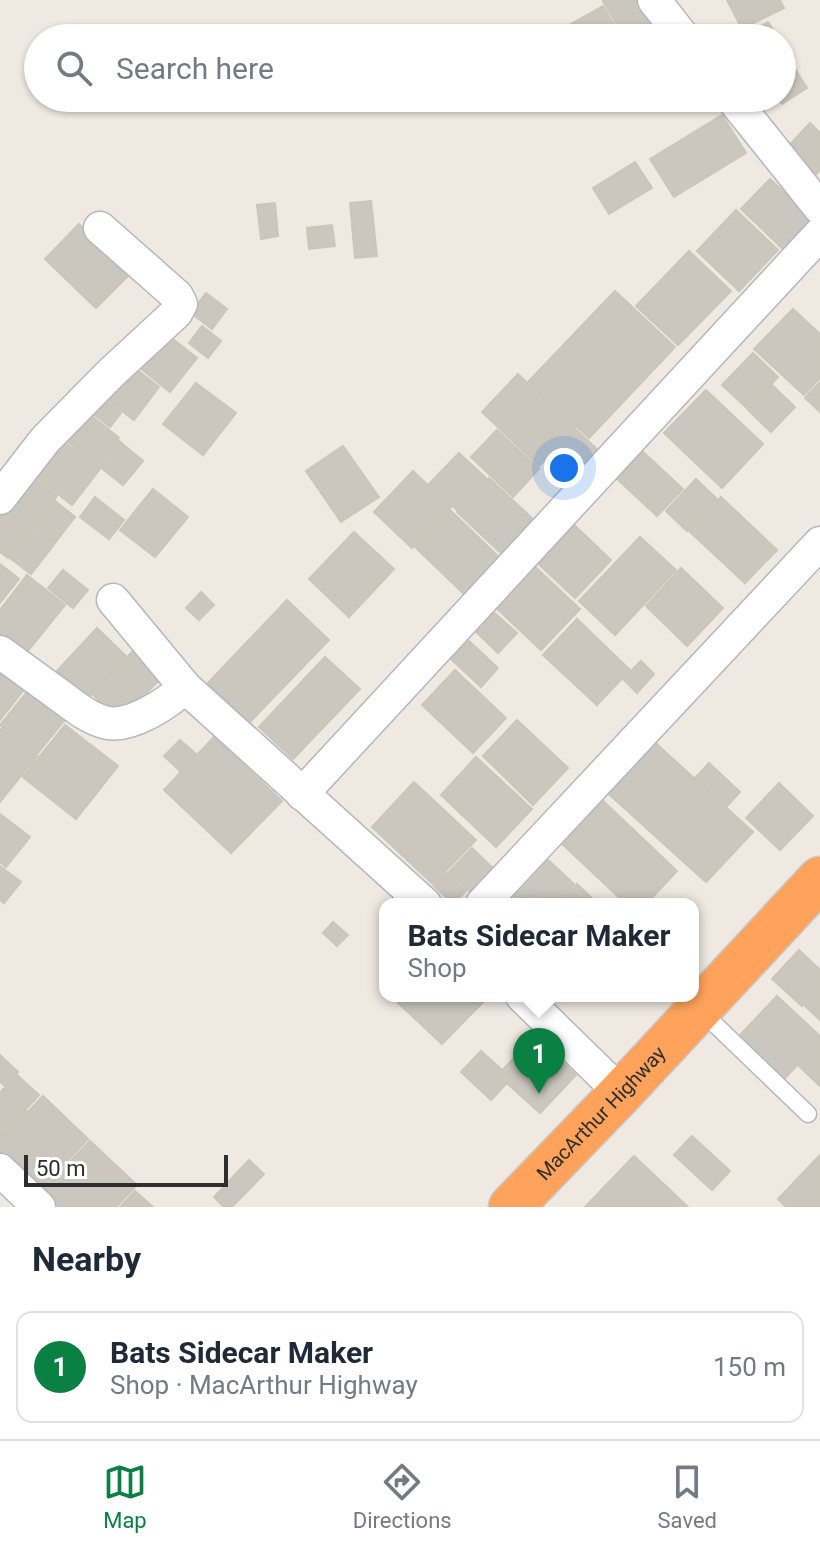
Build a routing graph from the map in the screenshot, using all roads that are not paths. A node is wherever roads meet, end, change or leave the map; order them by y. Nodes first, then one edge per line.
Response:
1 (654, 0) edge
2 (665, 24) edge
3 (743, 112) edge
4 (820, 208) edge
5 (100, 228) dead end
6 (820, 234) edge
7 (0, 498) edge
8 (820, 543) edge
9 (113, 600) dead end
10 (0, 652) edge
11 (185, 687) junction
12 (302, 794) junction
13 (820, 879) edge
14 (418, 898) edge
15 (488, 898) edge
16 (528, 1002) edge
17 (699, 1009) junction
18 (621, 1093) junction
19 (808, 1114) dead end
20 (0, 1170) edge
21 (39, 1207) edge
22 (511, 1207) edge

1 - 2 street
3 - 4 street
5 - 7 street
6 - 12 street
8 - 15 street
9 - 11 street
10 - 11 street
11 - 12 street
12 - 14 street
13 - 17 highway, MacArthur Highway
16 - 18 street
17 - 18 highway, MacArthur Highway
17 - 19 lane
18 - 22 highway, MacArthur Highway
20 - 21 street

